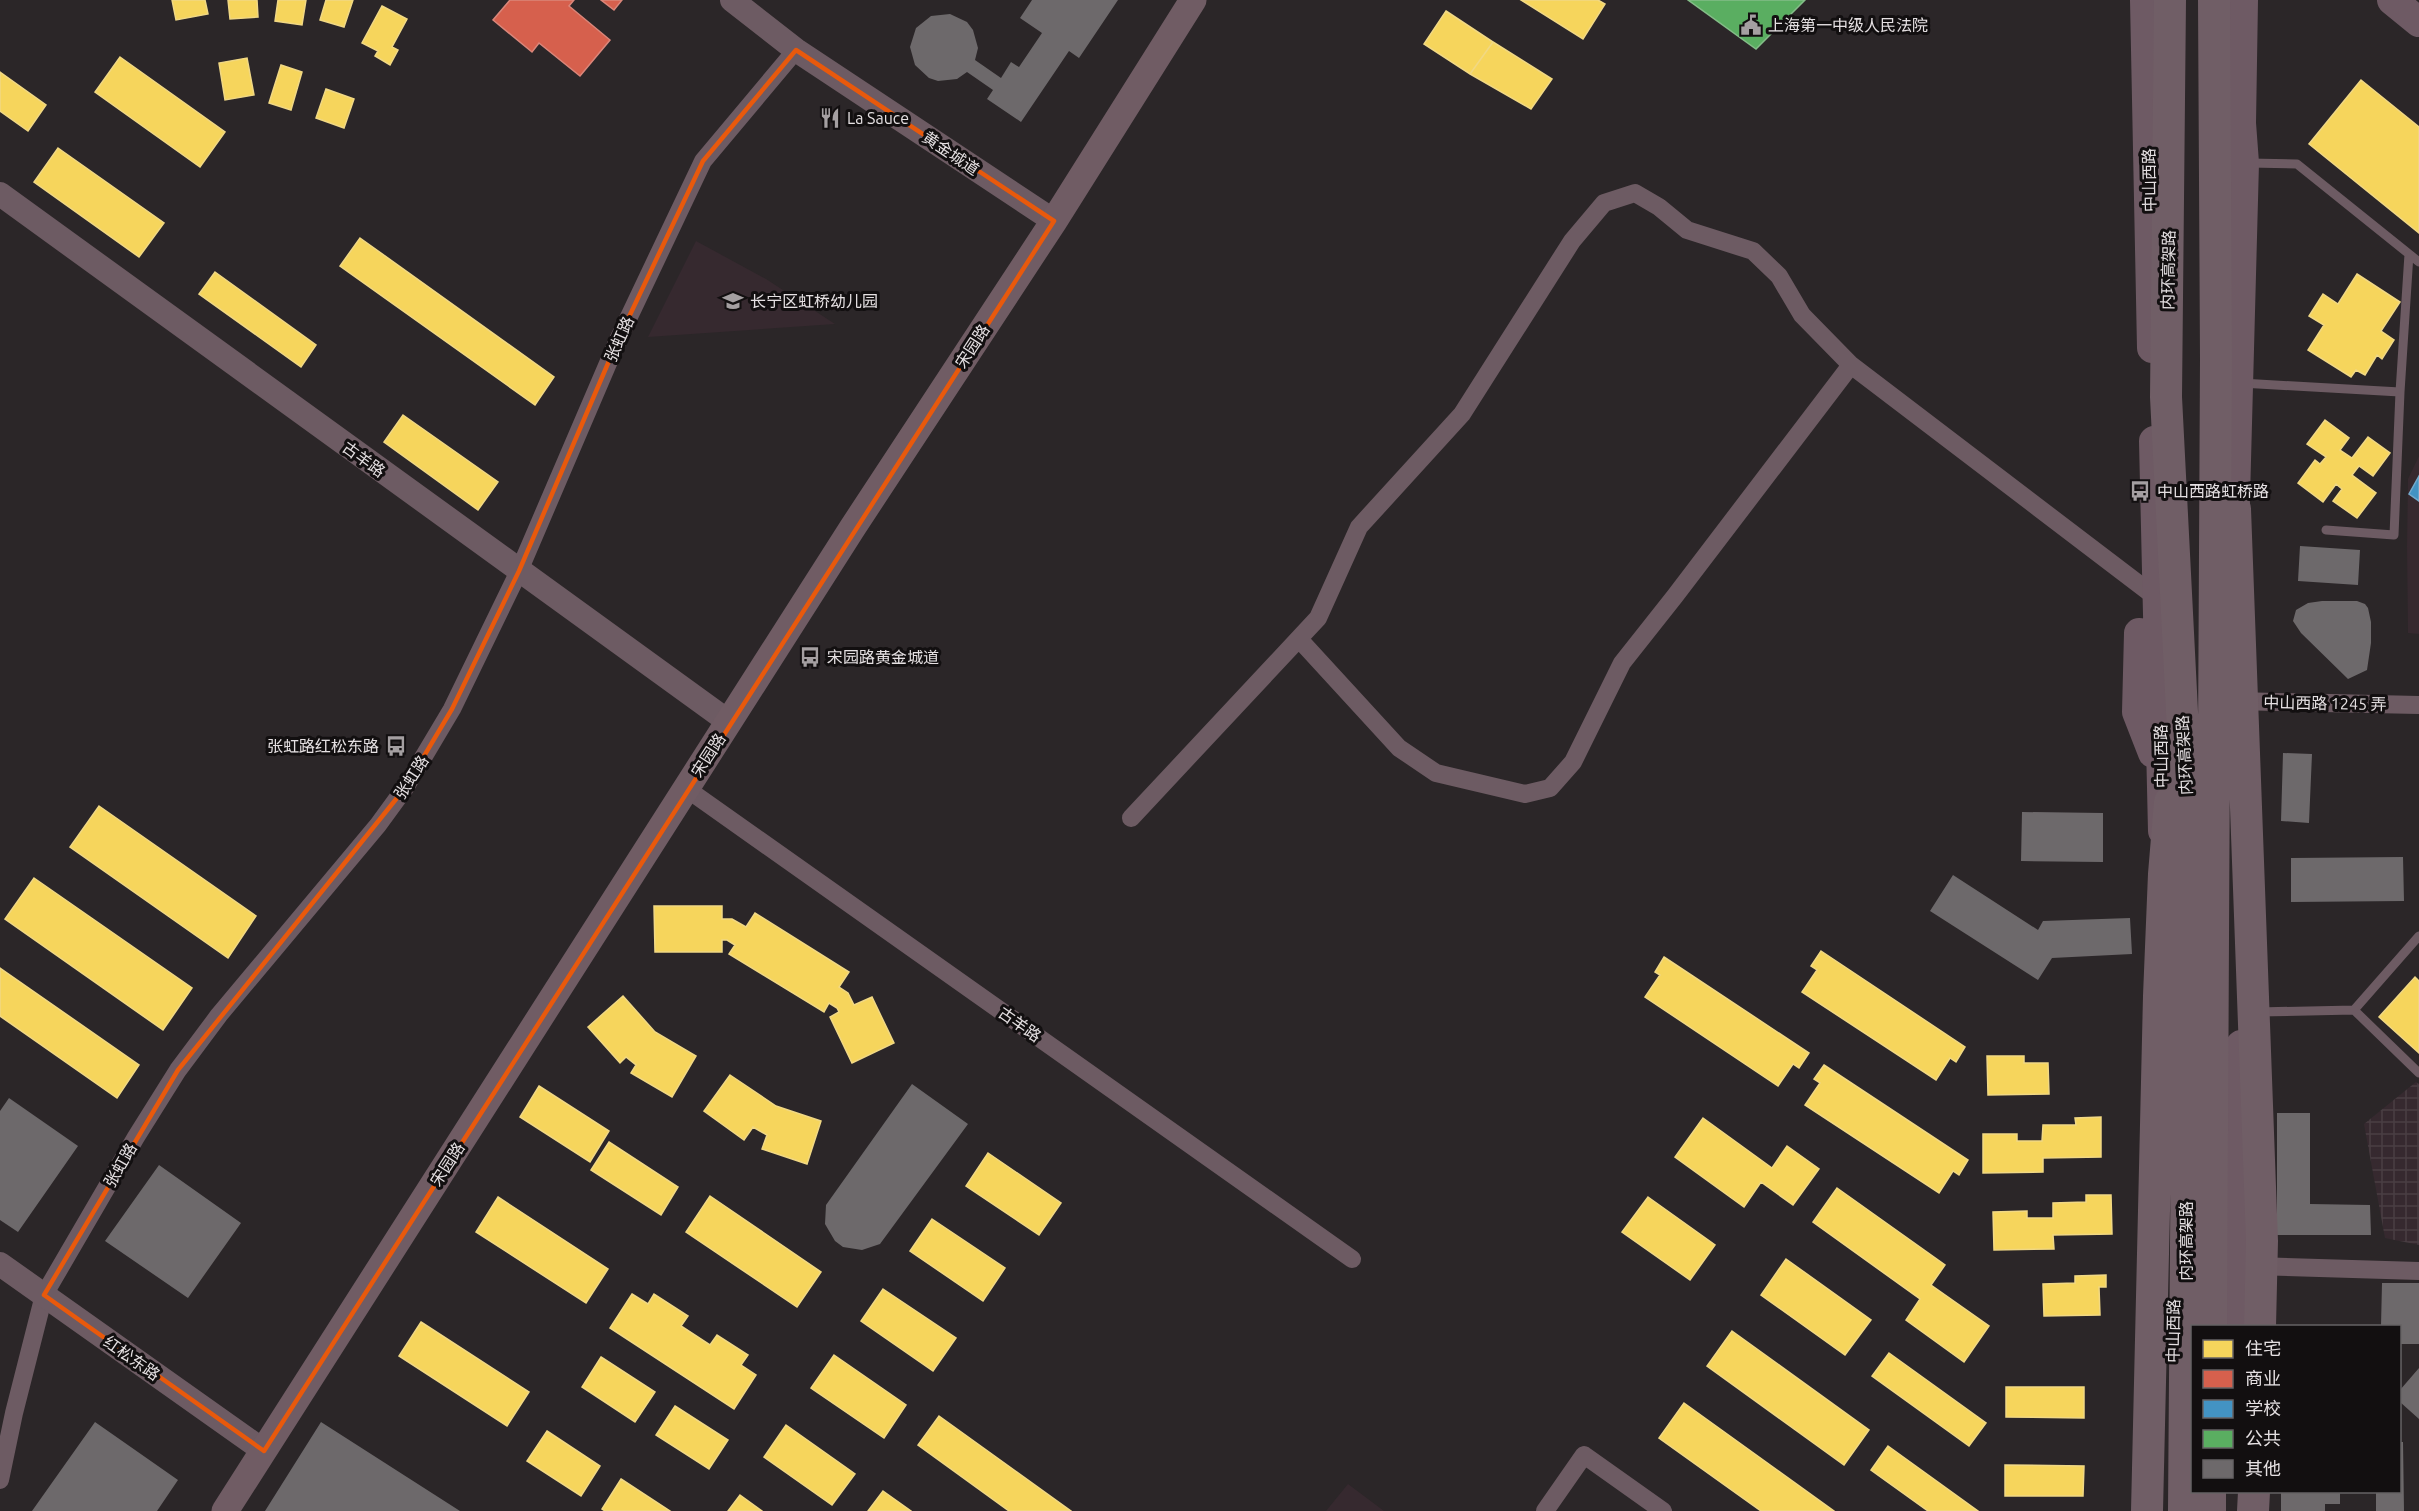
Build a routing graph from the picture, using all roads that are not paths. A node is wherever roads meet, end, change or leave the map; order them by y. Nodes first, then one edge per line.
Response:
1 (732, 0) edge
2 (1193, 0) edge
3 (2145, 0) edge
4 (2170, 0) edge
5 (2214, 0) edge
6 (2243, 0) edge
7 (2392, 0) edge
8 (2419, 22) edge
9 (796, 50) junction
10 (2244, 163) junction
11 (0, 194) edge
12 (1054, 221) junction
13 (2409, 254) junction
14 (2419, 262) edge
15 (2216, 359) junction
16 (1851, 365) junction
17 (2237, 382) junction
18 (2400, 392) junction
19 (2326, 530) dead end
20 (519, 572) junction
21 (2148, 592) junction
22 (1299, 639) junction
23 (2180, 682) junction
24 (2232, 700) junction
25 (2419, 705) edge
26 (729, 722) junction
27 (687, 789) junction
28 (1131, 818) dead end
29 (2419, 936) edge
30 (2354, 1010) junction
31 (2241, 1013) junction
32 (2419, 1072) edge
33 (1352, 1259) dead end
34 (0, 1264) edge
35 (2240, 1266) junction
36 (2419, 1271) edge
37 (44, 1295) junction
38 (2211, 1325) edge
39 (2240, 1325) edge
40 (2260, 1325) edge
41 (264, 1451) junction
42 (0, 1480) edge
43 (2210, 1493) edge
44 (2239, 1493) edge
45 (2254, 1493) edge
46 (2148, 1496) edge
47 (225, 1511) edge
48 (1545, 1511) edge
49 (1663, 1511) edge
50 (2171, 1511) edge
51 (2184, 1511) edge
52 (2210, 1511) edge
53 (2239, 1511) edge
54 (2253, 1511) edge

1 - 9 street, 黄金城道
2 - 12 main road, 宋园路
3 - 21 main road, 中山西路
4 - 23 highway, 内环高架路
5 - 15 highway, 内环高架路
6 - 10 main road
7 - 8 main road
9 - 12 street, 黄金城道
9 - 20 street, 张虹路
10 - 13 lane
10 - 17 main road
11 - 20 street, 古羊路
12 - 26 main road, 宋园路
13 - 14 lane
13 - 18 lane
15 - 38 highway, 内环高架路
15 - 40 highway
16 - 21 street
16 - 22 street
16 - 22 street
17 - 18 lane
17 - 24 main road
18 - 19 lane
20 - 26 street, 古羊路
20 - 37 street, 张虹路
21 - 50 main road, 中山西路
22 - 28 street
23 - 46 highway
23 - 51 highway, 内环高架路
24 - 25 street, 中山西路 1245 弄
24 - 31 main road
26 - 27 main road, 宋园路
27 - 33 street, 古羊路
27 - 41 main road, 宋园路
29 - 30 lane
30 - 31 lane
30 - 32 lane
31 - 35 main road
34 - 37 street, 红松东路
35 - 36 street
35 - 39 main road
37 - 41 street, 红松东路
37 - 42 street, 张虹路
41 - 47 main road, 宋园路
43 - 52 highway
44 - 53 main road
45 - 54 highway
48 - 49 street

